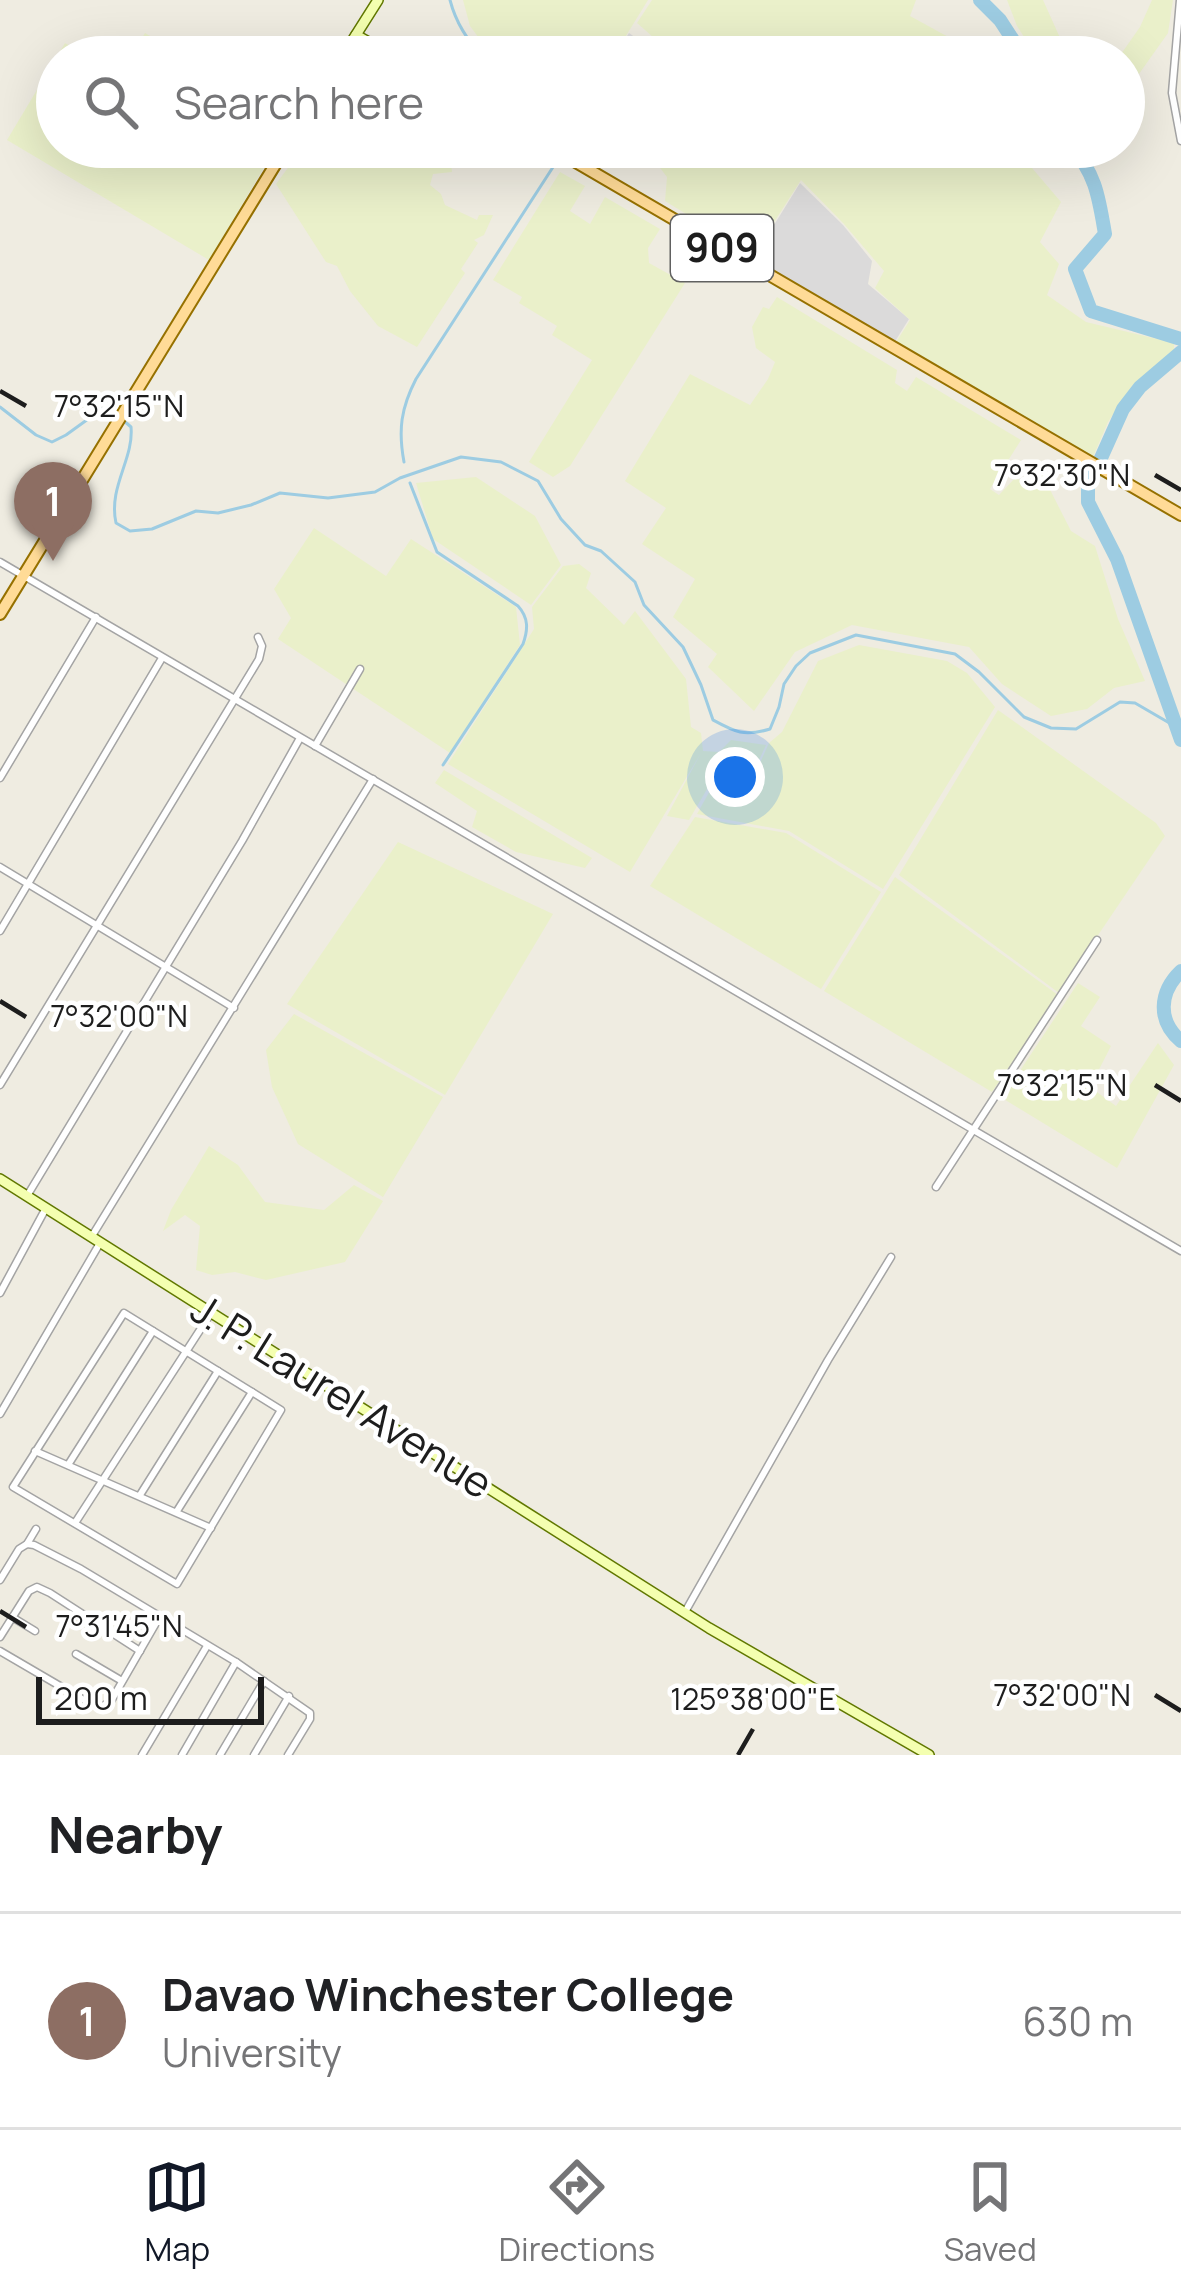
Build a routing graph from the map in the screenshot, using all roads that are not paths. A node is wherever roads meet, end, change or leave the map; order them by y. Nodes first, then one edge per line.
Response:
1 (378, 0) edge
2 (1180, 0) edge
3 (356, 34) joint
4 (359, 36) edge
5 (1181, 141) edge
6 (273, 168) edge
7 (586, 168) edge
8 (1181, 515) edge
9 (0, 562) edge
10 (24, 576) junction
11 (0, 614) edge
12 (96, 617) junction
13 (258, 637) dead end
14 (162, 658) junction
15 (360, 669) dead end
16 (234, 700) junction
17 (300, 738) junction
18 (315, 746) junction
19 (0, 778) edge
20 (373, 779) junction
21 (0, 867) edge
22 (28, 884) junction
23 (98, 926) junction
24 (0, 932) edge
25 (1097, 940) dead end
26 (166, 966) junction
27 (234, 1008) junction
28 (0, 1085) edge
29 (974, 1130) junction
30 (0, 1179) edge
31 (936, 1187) dead end
32 (27, 1196) junction
33 (46, 1208) junction
34 (96, 1240) junction
35 (1181, 1251) edge
36 (892, 1257) dead end
37 (0, 1294) edge
38 (211, 1312) junction
39 (153, 1330) junction
40 (186, 1351) junction
41 (218, 1372) junction
42 (252, 1392) junction
43 (0, 1414) edge
44 (34, 1451) junction
45 (68, 1466) junction
46 (102, 1480) junction
47 (140, 1497) junction
48 (176, 1513) junction
49 (75, 1523) junction
50 (36, 1528) dead end
51 (211, 1528) junction
52 (27, 1544) junction
53 (0, 1580) edge
54 (684, 1613) junction
55 (160, 1616) junction
56 (12, 1617) junction
57 (35, 1631) dead end
58 (0, 1637) edge
59 (207, 1646) junction
60 (0, 1651) edge
61 (140, 1651) junction
62 (76, 1654) dead end
63 (236, 1662) junction
64 (122, 1681) junction
65 (264, 1681) junction
66 (289, 1696) junction
67 (142, 1755) edge
68 (182, 1755) edge
69 (220, 1755) edge
70 (254, 1755) edge
71 (288, 1755) edge
72 (929, 1755) edge

1 - 3 street
2 - 5 street
3 - 4 street
6 - 10 main road
7 - 8 main road, 909
9 - 10 street
10 - 11 main road
10 - 12 street
12 - 14 street
12 - 19 street
13 - 16 street
14 - 16 street
14 - 22 street
15 - 18 street
16 - 17 street
16 - 23 street
17 - 18 street
17 - 26 street
18 - 20 street
20 - 27 street
20 - 29 street
21 - 22 street
22 - 23 street
22 - 24 street
23 - 26 street
23 - 28 street
25 - 29 street
26 - 27 street
26 - 32 street
27 - 34 street
29 - 31 street
29 - 35 street
30 - 32 street, J. P. Laurel Avenue
32 - 33 street, J. P. Laurel Avenue
33 - 34 street, J. P. Laurel Avenue
33 - 37 street
34 - 38 street, J. P. Laurel Avenue
34 - 43 street
36 - 54 street
38 - 40 street
38 - 54 street, J. P. Laurel Avenue
39 - 40 street
39 - 44 street
39 - 45 street
40 - 41 street
40 - 46 street
41 - 42 street
41 - 47 street
42 - 48 street
42 - 51 street
44 - 45 street
44 - 49 street
45 - 46 street
46 - 47 street
46 - 49 street
47 - 48 street
48 - 51 street
49 - 51 street
50 - 52 street
52 - 53 street
52 - 55 street
54 - 72 street, J. P. Laurel Avenue
55 - 59 street
55 - 61 street
56 - 57 street
56 - 58 street
56 - 61 street
59 - 63 street
59 - 67 street
60 - 64 street
61 - 64 street
62 - 64 street
63 - 65 street
63 - 68 street
65 - 66 street
65 - 69 street
66 - 70 street
66 - 71 street

